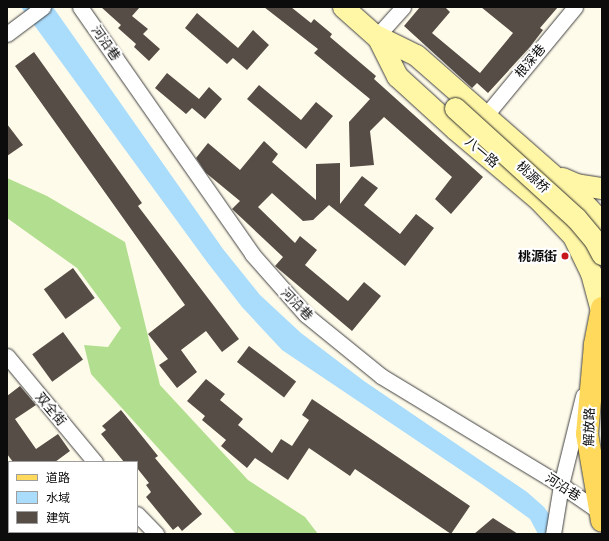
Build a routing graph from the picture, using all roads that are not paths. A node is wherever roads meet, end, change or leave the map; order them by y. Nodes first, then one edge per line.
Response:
1 (43, 7) edge
2 (80, 7) edge
3 (343, 7) edge
4 (403, 7) edge
5 (575, 7) edge
6 (7, 34) edge
7 (376, 36) junction
8 (486, 115) junction
9 (552, 174) junction
10 (602, 188) edge
11 (539, 200) junction
12 (602, 223) edge
13 (602, 247) edge
14 (602, 254) edge
15 (602, 309) edge
16 (595, 345) junction
17 (7, 356) edge
18 (94, 461) edge
19 (561, 484) junction
20 (138, 515) edge
21 (601, 516) edge
22 (156, 534) edge
23 (553, 534) edge

1 - 6 street
2 - 19 street, 河沿巷
3 - 7 main road, 八一路
4 - 7 street
5 - 8 street, 根深巷
7 - 8 main road
7 - 11 main road, 八一路
7 - 14 main road, 桃源桥, bridge
8 - 9 main road
9 - 10 main road
9 - 12 main road
11 - 13 main road
11 - 15 main road, 八一路
15 - 16 main road, 解放路
16 - 19 street
16 - 21 main road, 解放路
17 - 18 street, 双全街
19 - 21 street, 河沿巷
19 - 23 street
20 - 22 street

